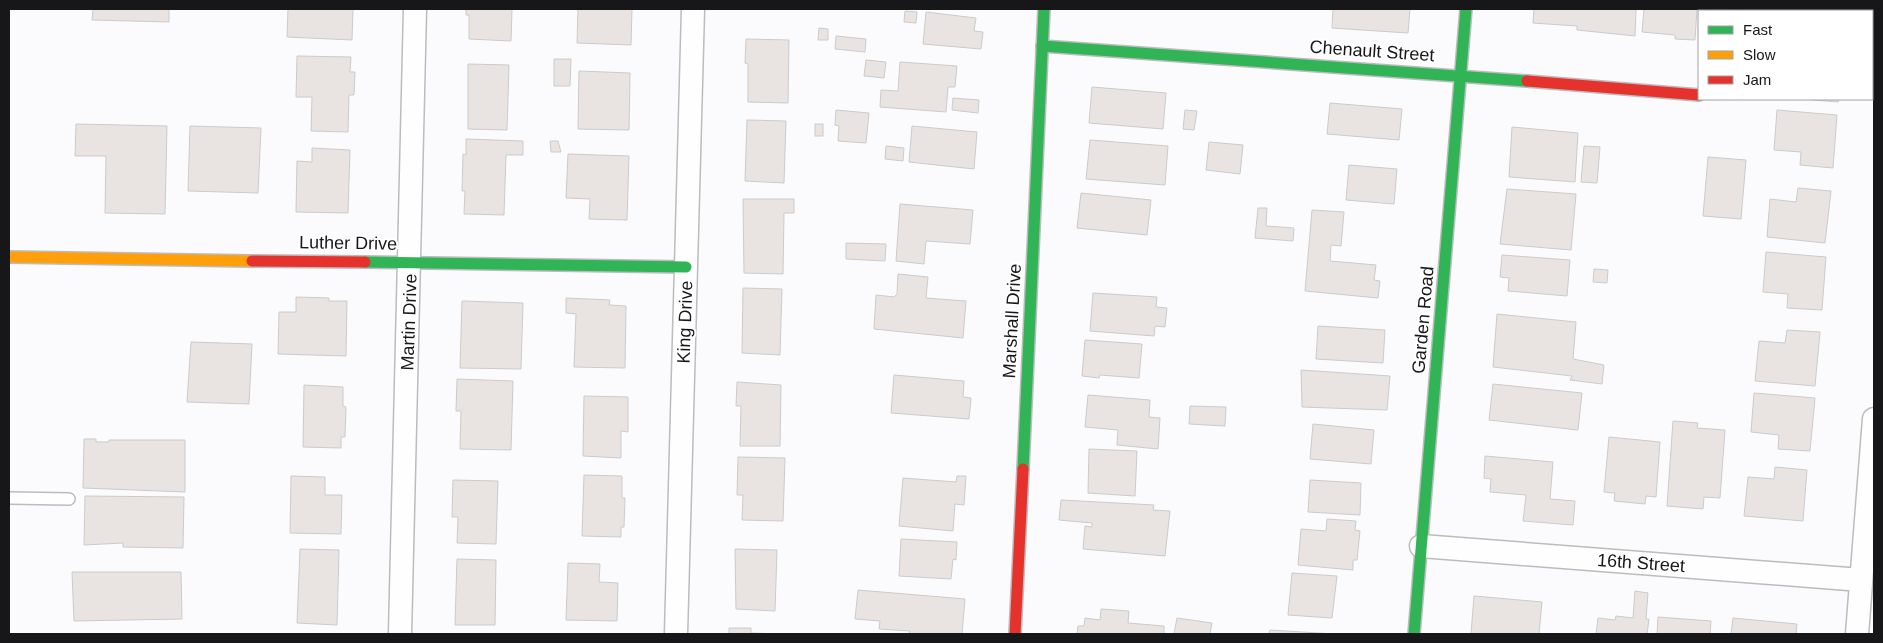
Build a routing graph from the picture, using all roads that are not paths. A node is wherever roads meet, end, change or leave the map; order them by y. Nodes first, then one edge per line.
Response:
1 (415, 9) edge
2 (693, 9) edge
3 (1044, 9) edge
4 (1466, 9) edge
5 (1042, 46) junction
6 (1460, 75) junction
7 (1698, 95) edge
8 (9, 257) edge
9 (410, 261) junction
10 (686, 267) junction
11 (1874, 419) edge
12 (9, 498) edge
13 (69, 499) dead end
14 (1421, 546) junction
15 (1861, 580) junction
16 (400, 634) edge
17 (676, 634) edge
18 (1015, 634) edge
19 (1414, 634) edge
20 (1857, 634) edge

1 - 9 street, Martin Drive
2 - 10 street, King Drive
3 - 5 street, Marshall Drive
4 - 6 street, Garden Road
5 - 6 street, Chenault Street
5 - 18 street, Marshall Drive
6 - 7 street, Chenault Street
6 - 14 street, Garden Road
8 - 9 street, Luther Drive
9 - 10 street, Luther Drive
9 - 16 street, Martin Drive
10 - 17 street, King Drive
11 - 15 street
12 - 13 lane
14 - 15 street, 16th Street
14 - 19 street, Garden Road
15 - 20 street

